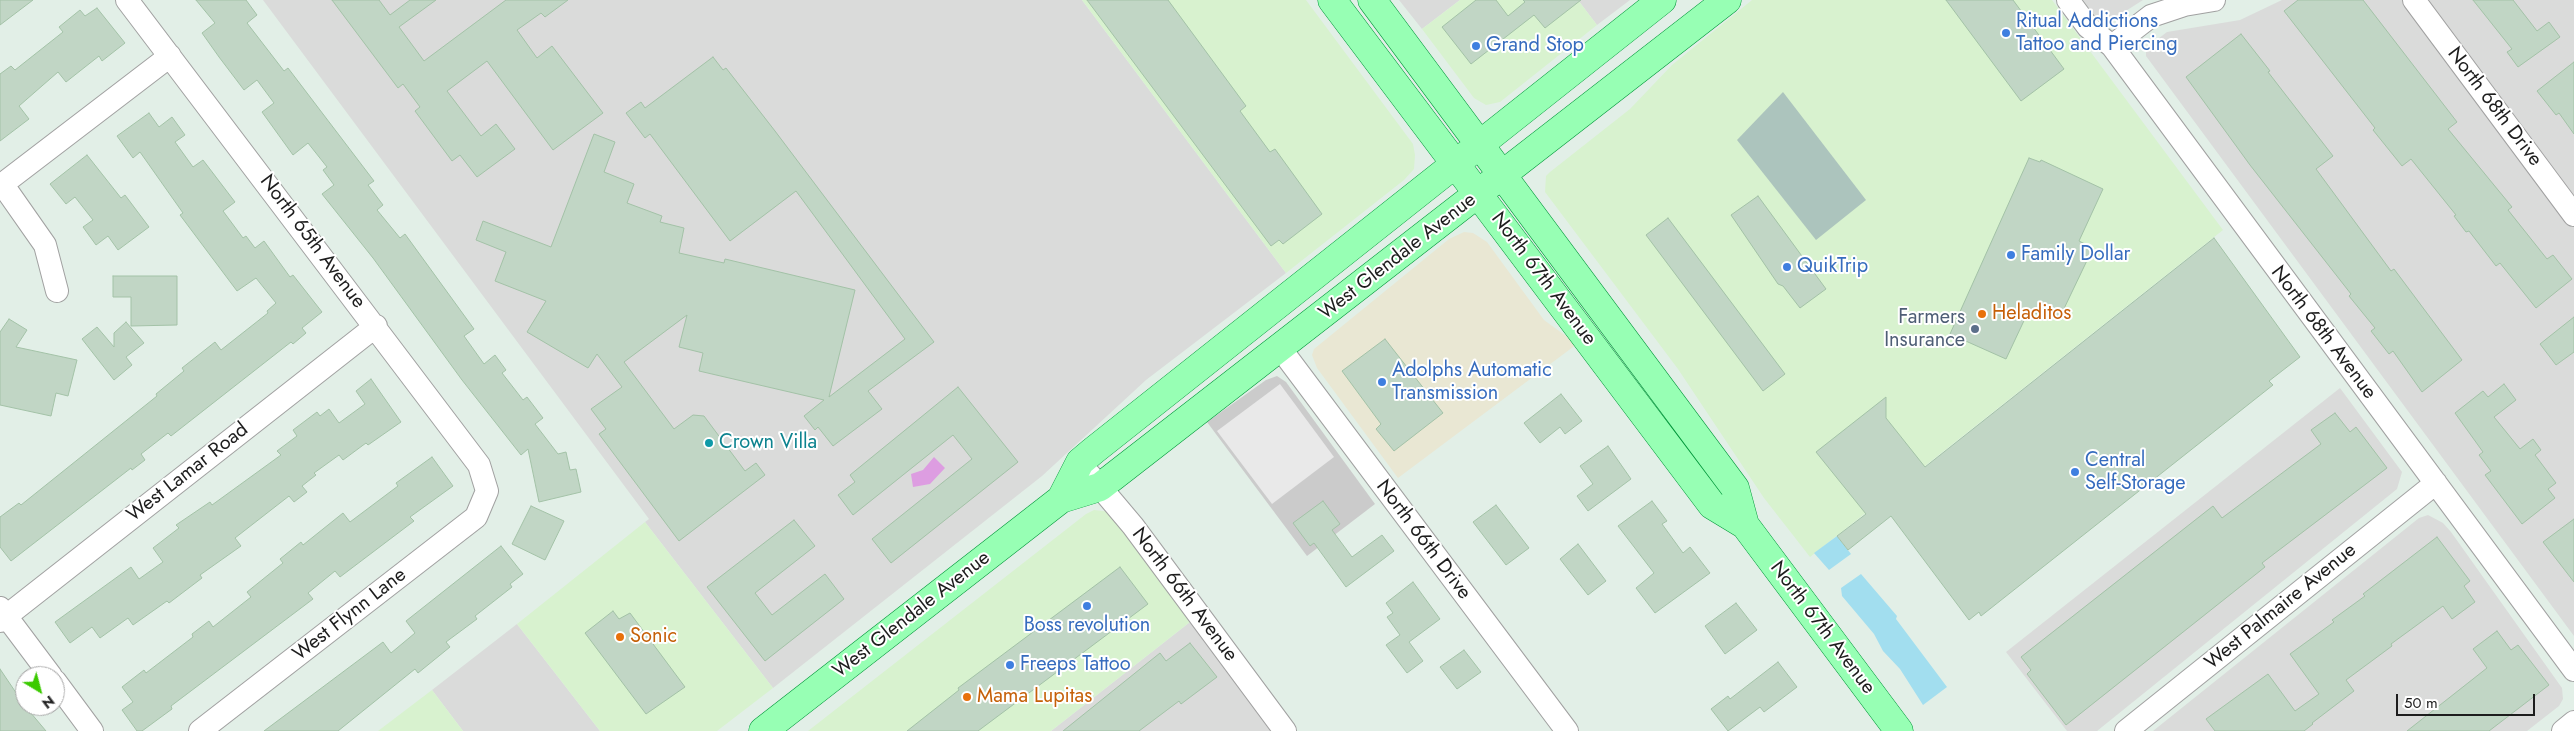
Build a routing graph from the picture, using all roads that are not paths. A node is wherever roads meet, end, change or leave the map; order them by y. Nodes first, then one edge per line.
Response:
1 (127, 0) edge
2 (1332, 0) edge
3 (1372, 0) edge
4 (1662, 0) edge
5 (1727, 0) edge
6 (2068, 0) edge
7 (2214, 0) edge
8 (2414, 0) edge
9 (2112, 46) junction
10 (170, 56) junction
11 (1481, 144) junction
12 (1456, 164) junction
13 (1503, 175) junction
14 (1, 186) edge
15 (1479, 194) junction
16 (2574, 215) edge
17 (57, 291) dead end
18 (376, 326) junction
19 (1280, 348) junction
20 (1080, 462) junction
21 (2436, 483) junction
22 (1100, 487) junction
23 (487, 491) joint
24 (1060, 499) junction
25 (1745, 525) junction
26 (2, 615) edge
27 (43, 666) edge
28 (2574, 670) edge
29 (65, 695) edge
30 (2574, 722) edge
31 (92, 731) edge
32 (200, 731) edge
33 (763, 731) edge
34 (1285, 731) edge
35 (1567, 731) edge
36 (1899, 731) edge
37 (2126, 731) edge
38 (2563, 731) edge

1 - 10 street, North 65th Avenue
2 - 12 main road, North 67th Avenue
3 - 11 main road, North 67th Avenue
4 - 11 main road, West Glendale Avenue
5 - 13 main road, West Glendale Avenue
6 - 9 street, North 68th Avenue
7 - 9 street
8 - 16 street, North 68th Drive
9 - 21 street, North 68th Avenue
10 - 14 street
10 - 18 street, North 65th Avenue
11 - 12 main road, West Glendale Avenue
11 - 13 main road, North 67th Avenue
12 - 15 main road, North 67th Avenue
12 - 20 main road, West Glendale Avenue
13 - 15 main road, West Glendale Avenue
13 - 25 main road, North 67th Avenue
14 - 17 street
15 - 19 main road, West Glendale Avenue
15 - 25 main road, North 67th Avenue
18 - 23 street, North 65th Avenue
18 - 26 street, West Lamar Road
19 - 22 main road, West Glendale Avenue
19 - 35 street, North 66th Drive
20 - 22 street, North 66th Avenue
20 - 24 main road, West Glendale Avenue
21 - 28 street, North 68th Avenue
21 - 37 street, West Palmaire Avenue
22 - 24 main road, West Glendale Avenue
22 - 34 street, North 66th Avenue
23 - 32 street, West Flynn Lane
24 - 33 main road, West Glendale Avenue
25 - 36 main road, North 67th Avenue
26 - 27 street
29 - 31 street
30 - 38 street

